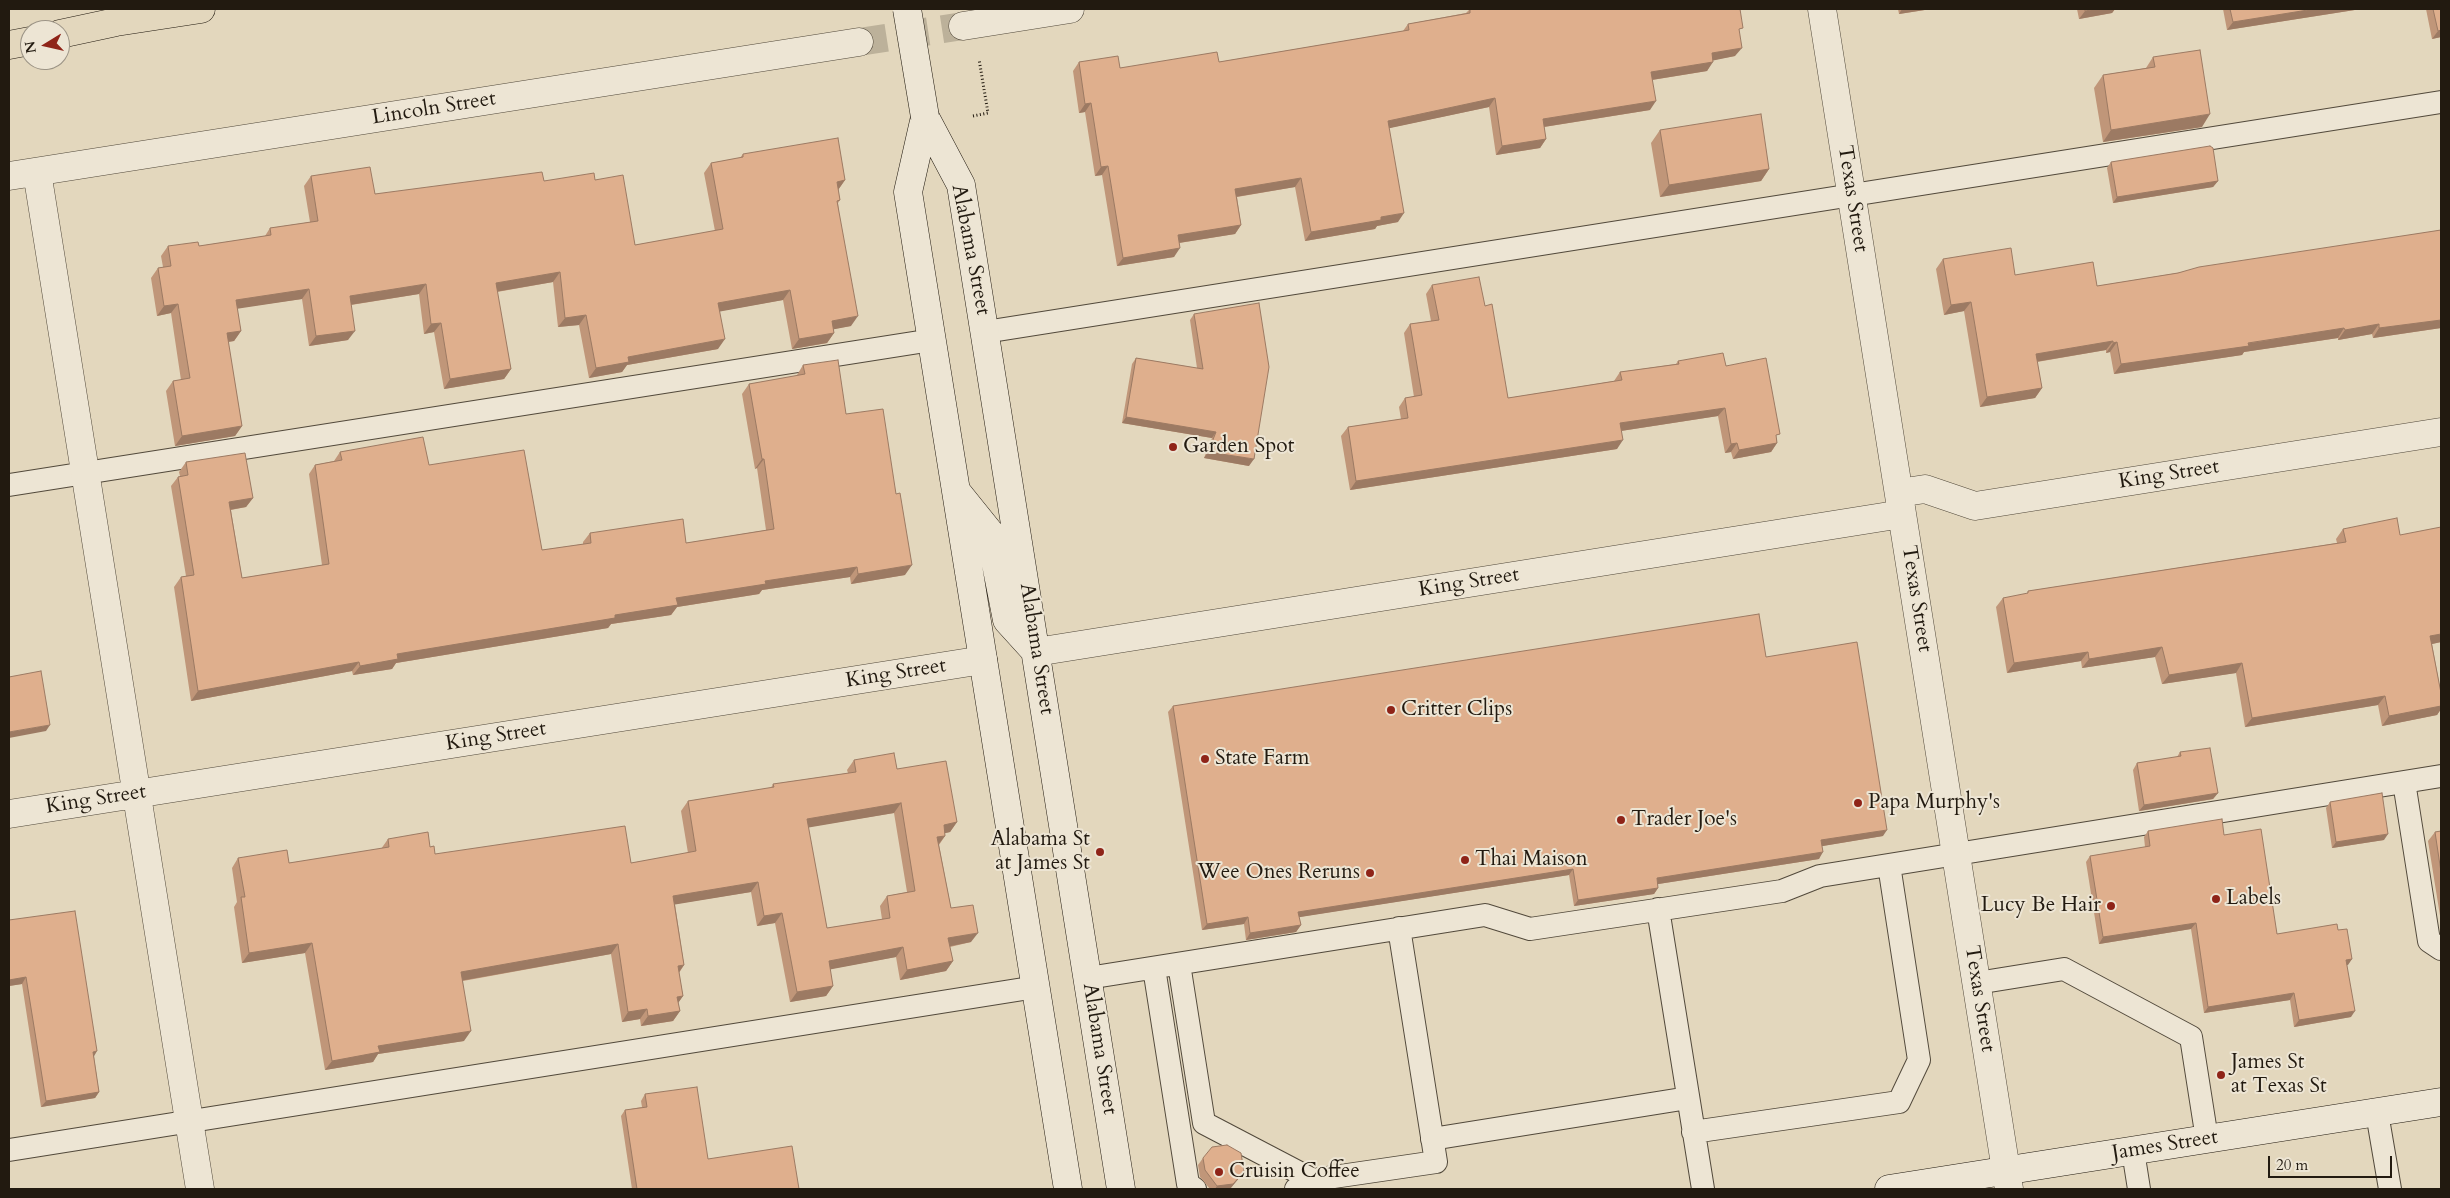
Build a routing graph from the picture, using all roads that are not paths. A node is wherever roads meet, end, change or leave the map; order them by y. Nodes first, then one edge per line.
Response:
1 (201, 9) edge
2 (907, 9) edge
3 (1070, 9) edge
4 (1822, 9) edge
5 (968, 25) tunnel mouth
6 (70, 32) edge
7 (859, 42) tunnel mouth
8 (2441, 102) edge
9 (925, 117) junction
10 (37, 172) junction
11 (9, 176) edge
12 (1852, 195) junction
13 (985, 332) junction
14 (932, 340) junction
15 (2441, 432) edge
16 (86, 473) junction
17 (9, 485) edge
18 (956, 490) junction
19 (1901, 504) junction
20 (1036, 652) junction
21 (983, 660) junction
22 (2441, 776) edge
23 (2404, 782) junction
24 (137, 794) junction
25 (9, 814) edge
26 (1956, 854) junction
27 (1889, 866) junction
28 (1658, 909) junction
29 (1399, 928) junction
30 (2441, 949) edge
31 (1179, 964) junction
32 (1154, 968) junction
33 (1088, 978) junction
34 (1976, 983) junction
35 (1036, 987) junction
36 (1688, 1098) junction
37 (2441, 1102) edge
38 (2377, 1112) junction
39 (189, 1121) junction
40 (1694, 1132) junction
41 (1432, 1139) junction
42 (2207, 1140) junction
43 (9, 1150) edge
44 (2133, 1151) junction
45 (2008, 1180) edge
46 (1304, 1185) edge
47 (200, 1189) edge
48 (1068, 1189) edge
49 (1121, 1189) edge
50 (1195, 1189) edge
51 (1703, 1189) edge
52 (1889, 1189) edge
53 (2139, 1189) edge
54 (2390, 1189) edge

1 - 6 highway
2 - 9 street, Alabama Street, bridge
3 - 5 street
4 - 12 street, Texas Street
7 - 10 street, Lincoln Street
8 - 12 lane
9 - 13 street, Alabama Street
9 - 14 street, Alabama Street
10 - 11 street, Lincoln Street
10 - 16 street
12 - 13 lane
12 - 19 street, Texas Street
13 - 20 street, Alabama Street
14 - 16 lane
14 - 18 street, Alabama Street
15 - 19 street, King Street
16 - 17 lane
16 - 24 street
18 - 20 street
18 - 21 street, Alabama Street
19 - 20 street, King Street
19 - 26 street, Texas Street
20 - 33 street, Alabama Street
21 - 24 street, King Street
21 - 35 street, Alabama Street
22 - 23 lane
23 - 26 lane
23 - 30 lane
24 - 25 street, King Street
24 - 39 street
26 - 27 lane
26 - 34 street, Texas Street
27 - 28 lane
27 - 40 lane
28 - 29 lane
28 - 36 lane
29 - 31 lane
29 - 41 lane
31 - 32 lane
31 - 46 lane
32 - 33 lane
32 - 50 lane
33 - 49 street, Alabama Street
34 - 42 lane
34 - 45 street, Texas Street
35 - 39 lane
35 - 48 street, Alabama Street
36 - 40 lane
36 - 41 lane
37 - 38 street, James Street
38 - 42 street, James Street
38 - 54 lane
39 - 43 lane
39 - 47 street
40 - 51 lane
41 - 46 lane
42 - 44 street, James Street
44 - 45 street, James Street
44 - 53 lane
45 - 52 street, James Street

